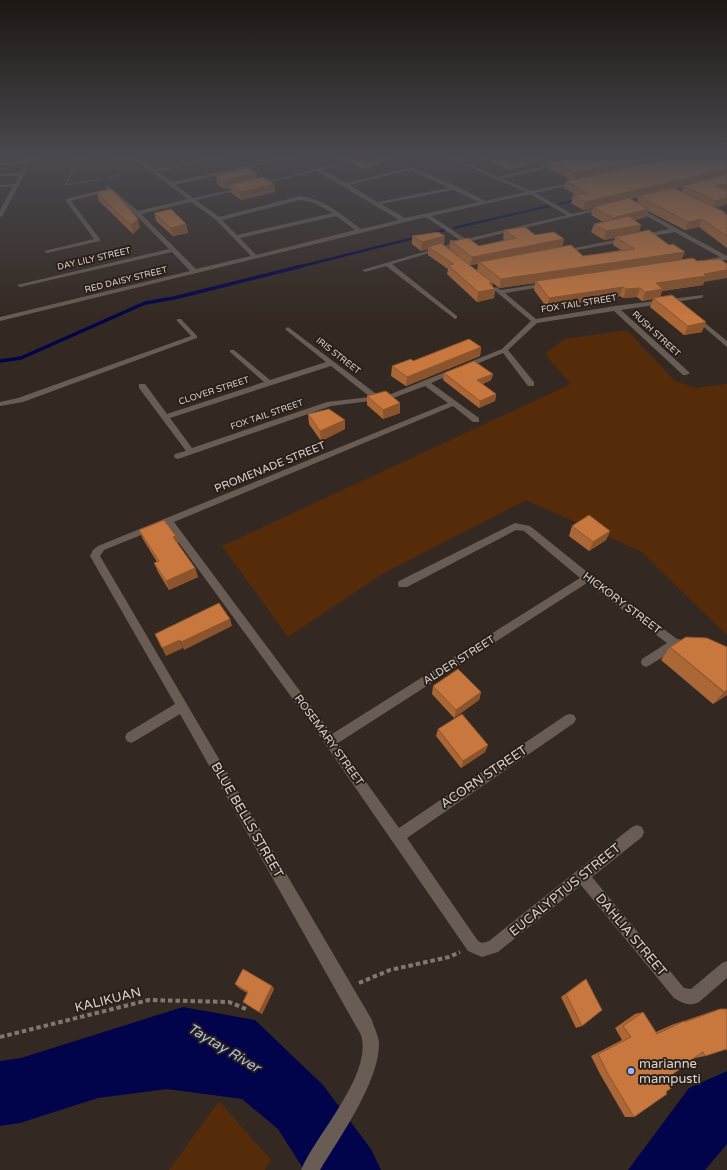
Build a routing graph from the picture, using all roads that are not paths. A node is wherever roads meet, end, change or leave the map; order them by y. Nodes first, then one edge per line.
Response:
1 (76, 211) edge
2 (134, 211) edge
3 (148, 211) edge
4 (207, 211) edge
5 (251, 211) edge
6 (331, 211) edge
7 (390, 211) edge
8 (447, 211) edge
9 (563, 211) edge
10 (594, 211) edge
11 (641, 211) edge
12 (137, 213) junction
13 (336, 214) junction
14 (427, 215) junction
15 (572, 216) junction
16 (218, 219) junction
17 (404, 220) junction
18 (676, 230) junction
19 (360, 232) junction
20 (236, 237) junction
21 (465, 241) junction
22 (173, 250) junction
23 (46, 251) dead end
24 (554, 253) edge
25 (254, 257) junction
26 (726, 258) edge
27 (702, 262) edge
28 (388, 264) junction
29 (365, 270) dead end
30 (195, 272) junction
31 (487, 283) edge
32 (554, 284) edge
33 (20, 285) dead end
34 (499, 292) junction
35 (701, 296) dead end
36 (674, 299) junction
37 (680, 304) edge
38 (615, 308) junction
39 (686, 309) edge
40 (455, 317) dead end
41 (1, 319) dead end
42 (179, 320) dead end
43 (535, 321) junction
44 (288, 329) dead end
45 (724, 339) edge
46 (727, 345) edge
47 (504, 350) junction
48 (232, 351) dead end
49 (331, 363) junction
50 (686, 373) dead end
51 (426, 382) junction
52 (269, 383) junction
53 (531, 384) dead end
54 (142, 386) dead end
55 (376, 398) junction
56 (454, 403) junction
57 (0, 404) edge
58 (165, 417) junction
59 (476, 420) dead end
60 (191, 452) junction
61 (178, 456) dead end
62 (168, 520) junction
63 (96, 553) joint
64 (587, 578) junction
65 (403, 584) dead end
66 (675, 643) junction
67 (699, 645) edge
68 (646, 662) dead end
69 (182, 706) junction
70 (570, 719) dead end
71 (132, 737) dead end
72 (331, 741) junction
73 (637, 832) dead end
74 (399, 836) junction
75 (582, 876) junction
76 (493, 947) joint
77 (727, 968) edge
78 (310, 1170) edge

1 - 23 street
2 - 12 street
3 - 12 street
4 - 16 street
5 - 16 street
6 - 13 street
7 - 17 street
8 - 14 street, RED DAISY STREET
9 - 15 street
10 - 15 street
11 - 18 street
12 - 22 street
13 - 19 street
13 - 20 street
14 - 17 street, RED DAISY STREET
14 - 21 street
15 - 21 street
16 - 20 street
17 - 19 street, RED DAISY STREET
18 - 24 street
18 - 26 street
19 - 25 street, RED DAISY STREET
20 - 25 street
21 - 28 street
22 - 30 street
22 - 33 street, DAY LILY STREET
25 - 30 street, RED DAISY STREET
26 - 27 street
28 - 29 street
28 - 40 street
30 - 41 street, RED DAISY STREET
31 - 34 street
32 - 34 street
34 - 43 street
35 - 36 street, FOX TAIL STREET
36 - 37 street
36 - 38 street, FOX TAIL STREET
38 - 43 street, FOX TAIL STREET
38 - 50 street, RUSH STREET
39 - 45 street
42 - 57 street
43 - 47 street, FOX TAIL STREET
44 - 49 street, IRIS STREET
45 - 46 street
47 - 51 street, FOX TAIL STREET
47 - 53 street
48 - 52 street
49 - 52 street, CLOVER STREET
49 - 55 street, IRIS STREET
51 - 55 street, FOX TAIL STREET
51 - 56 street
52 - 58 street, CLOVER STREET
54 - 58 street
55 - 60 street, FOX TAIL STREET
56 - 59 street
56 - 62 street, PROMENADE STREET
58 - 60 street
60 - 61 street, FOX TAIL STREET
62 - 63 street, PROMENADE STREET
62 - 72 street, ROSEMARY STREET
63 - 69 street, BLUE BELLS STREET
64 - 65 street, HICKORY STREET
64 - 66 street, HICKORY STREET
64 - 72 street, ALDER STREET
66 - 67 street
66 - 68 street
69 - 71 street
69 - 78 street, BLUE BELLS STREET
70 - 74 street, ACORN STREET
72 - 74 street, ROSEMARY STREET
73 - 75 street, EUCALYPTUS STREET
74 - 76 street, ROSEMARY STREET
75 - 76 street, EUCALYPTUS STREET
75 - 77 street, DAHLIA STREET

